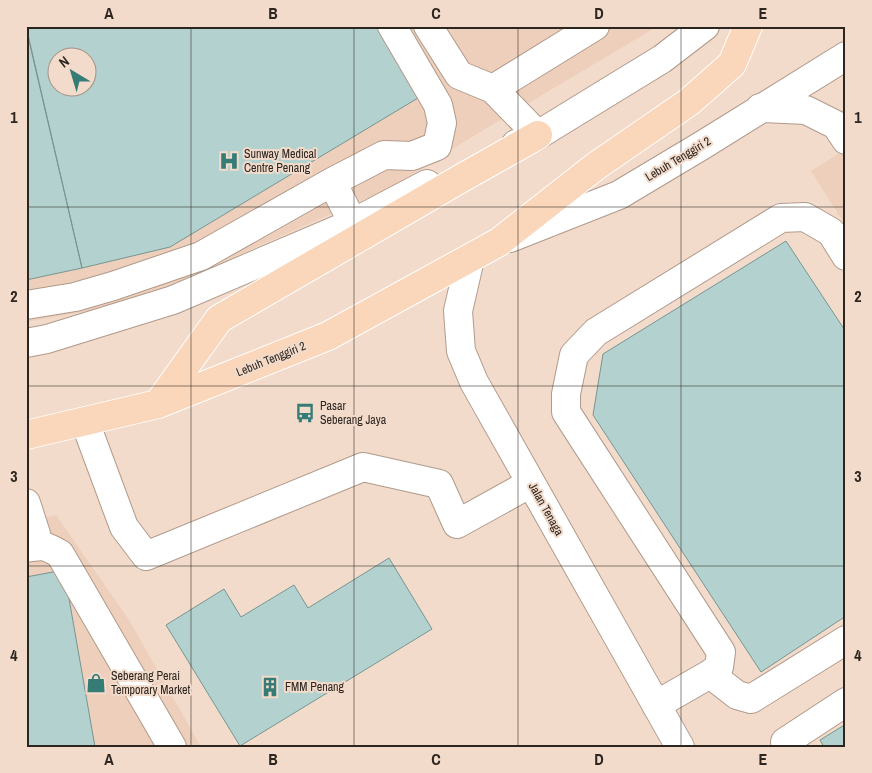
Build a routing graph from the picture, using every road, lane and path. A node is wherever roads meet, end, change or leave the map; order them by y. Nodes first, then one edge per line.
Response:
1 (392, 26) edge
2 (428, 26) edge
3 (595, 26) edge
4 (706, 26) edge
5 (748, 26) edge
6 (846, 56) edge
7 (493, 89) junction
8 (760, 108) junction
9 (538, 135) junction
10 (846, 140) edge
11 (332, 182) junction
12 (355, 231) junction
13 (500, 242) junction
14 (846, 256) edge
15 (470, 259) junction
16 (26, 305) edge
17 (26, 343) edge
18 (158, 404) junction
19 (85, 422) junction
20 (26, 435) edge
21 (531, 483) junction
22 (26, 503) edge
23 (32, 547) edge
24 (846, 640) edge
25 (710, 674) junction
26 (846, 702) edge
27 (656, 705) junction
28 (786, 745) edge
29 (172, 747) edge
30 (680, 747) edge

1 - 11 street
2 - 7 street
3 - 7 street
4 - 9 street
5 - 13 main road, Lebuh Tenggiri 2
6 - 8 street, Lebuh Tenggiri 2
7 - 9 street
8 - 10 street
8 - 13 street, Lebuh Tenggiri 2
9 - 12 main road
11 - 12 street
11 - 16 street
12 - 17 street
12 - 18 main road
13 - 15 main road, Lebuh Tenggiri 2
14 - 25 street
15 - 18 main road, Lebuh Tenggiri 2
15 - 21 street, Jalan Tenaga
18 - 19 main road, Lebuh Tenggiri 2
19 - 20 main road, Lebuh Tenggiri 2
19 - 21 street
21 - 27 street, Jalan Tenaga
22 - 23 street
23 - 29 street
24 - 25 street
25 - 27 street
26 - 28 street
27 - 30 street, Jalan Tenaga

